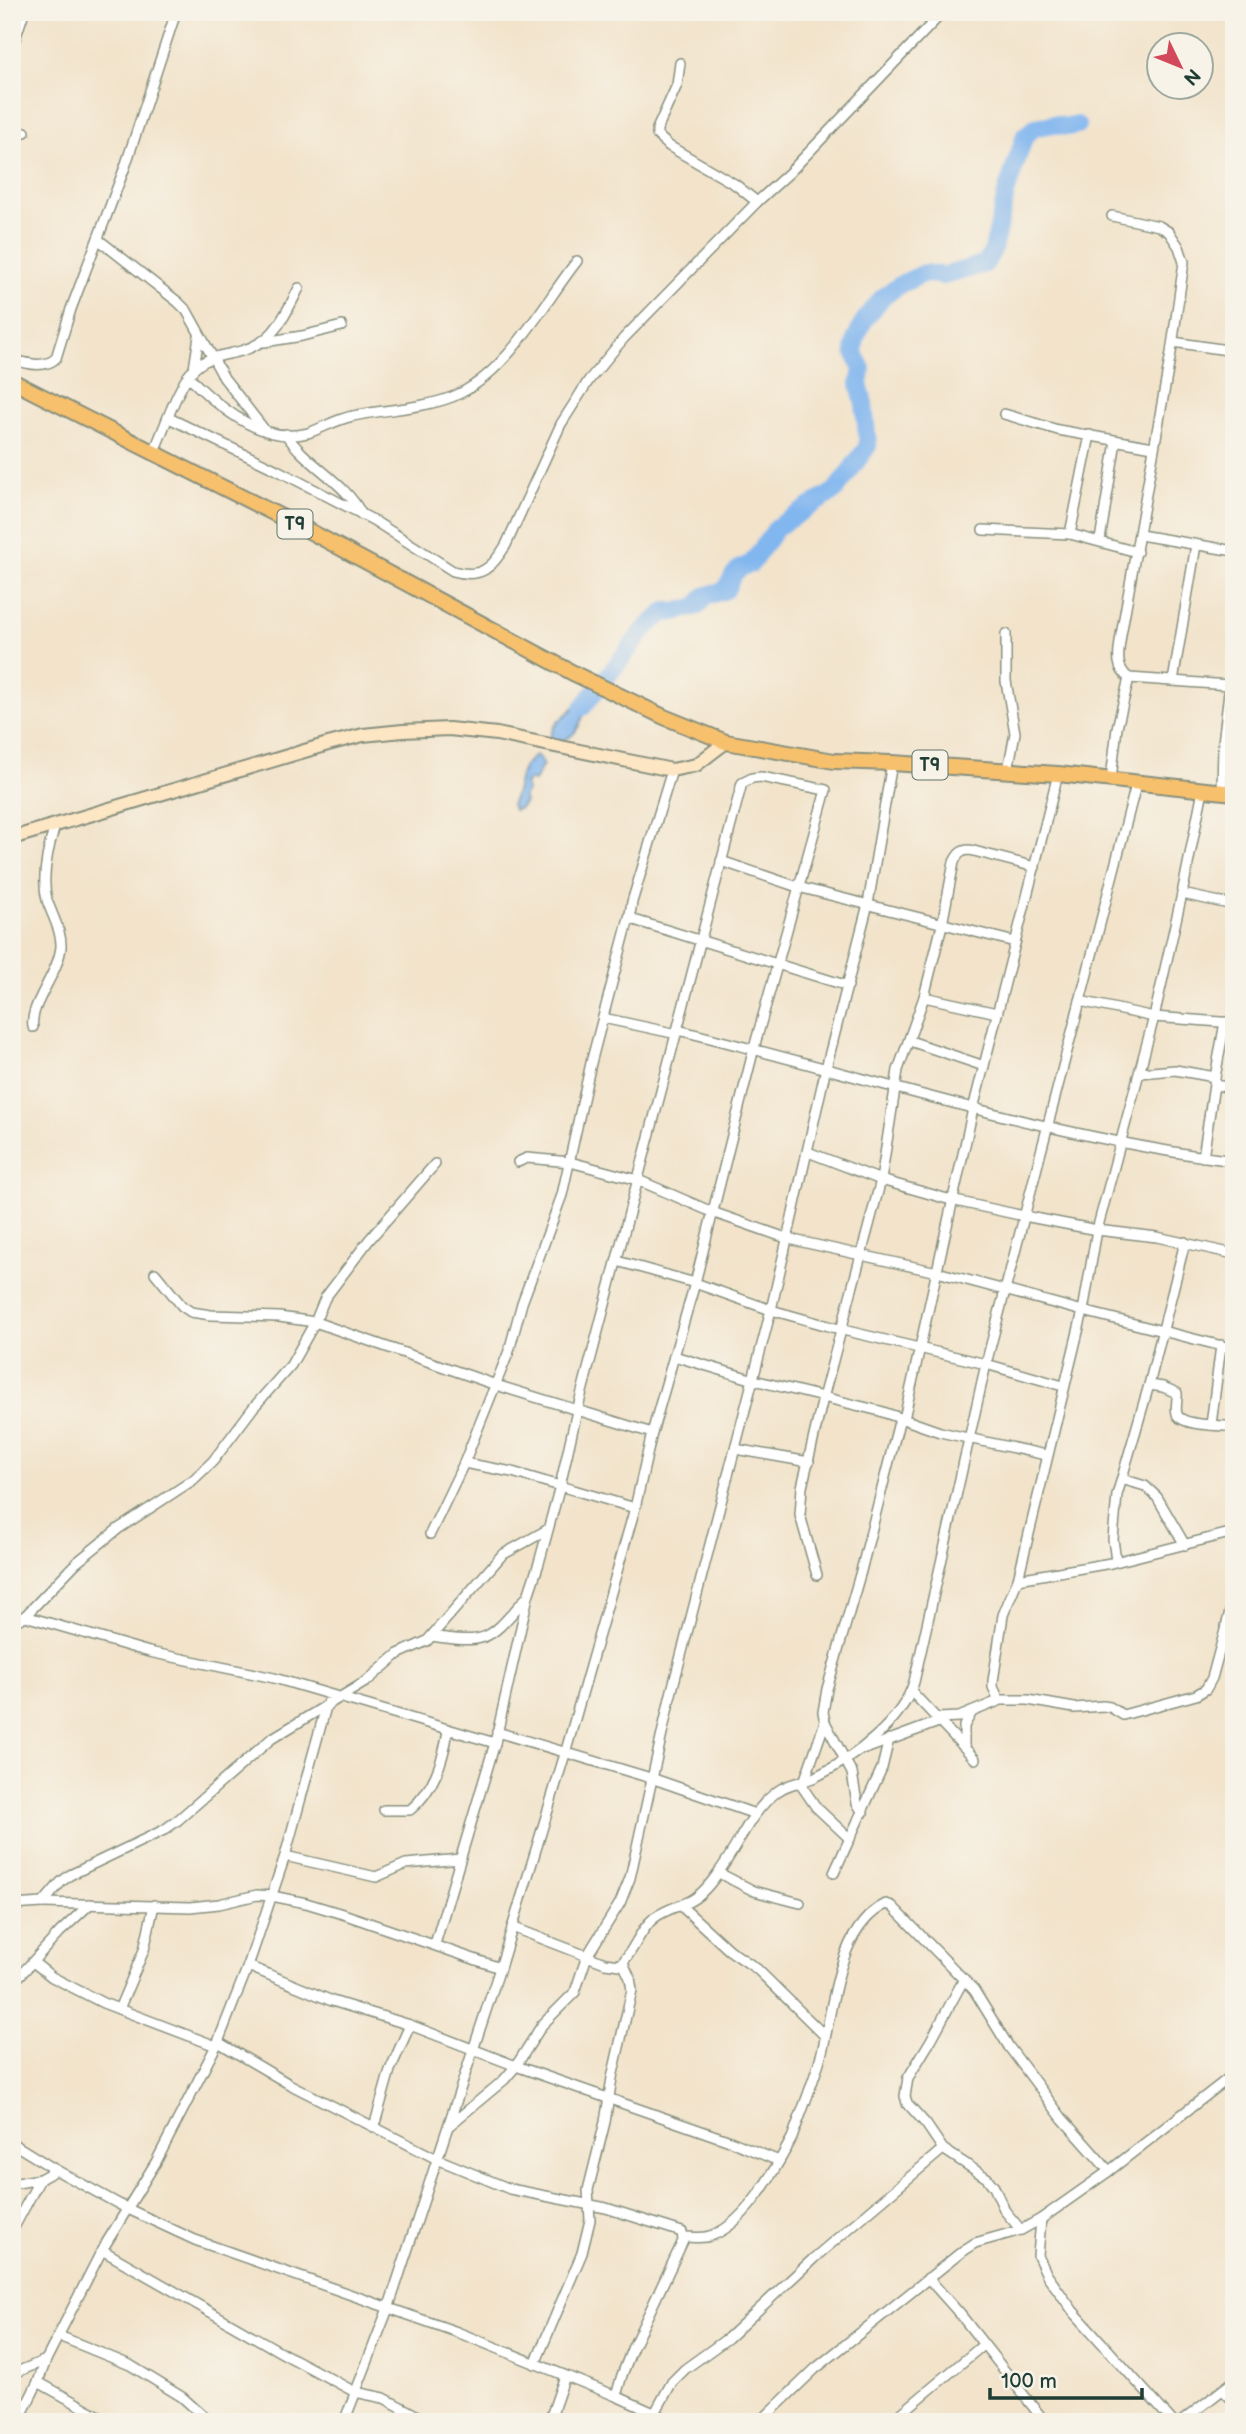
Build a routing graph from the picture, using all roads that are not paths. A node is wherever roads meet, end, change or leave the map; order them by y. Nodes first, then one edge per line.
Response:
1 (24, 12) edge
2 (176, 12) edge
3 (943, 12) edge
4 (12, 48) edge
5 (680, 63) dead end
6 (24, 132) dead end
7 (12, 133) edge
8 (757, 202) junction
9 (1112, 216) dead end
10 (99, 240) junction
11 (577, 261) dead end
12 (299, 288) dead end
13 (342, 326) dead end
14 (200, 334) junction
15 (264, 342) junction
16 (1173, 342) junction
17 (1234, 351) edge
18 (213, 357) junction
19 (12, 359) edge
20 (191, 373) junction
21 (12, 381) edge
22 (1004, 414) dead end
23 (169, 418) junction
24 (265, 430) junction
25 (286, 434) junction
26 (1090, 435) junction
27 (1116, 441) junction
28 (1153, 447) junction
29 (154, 451) junction
30 (362, 515) junction
31 (983, 530) dead end
32 (1070, 534) junction
33 (1140, 535) junction
34 (1100, 540) junction
35 (1196, 545) junction
36 (1234, 551) edge
37 (1137, 552) junction
38 (1006, 634) dead end
39 (1234, 652) edge
40 (1129, 678) junction
41 (1173, 681) junction
42 (1229, 685) junction
43 (726, 742) junction
44 (892, 762) junction
45 (672, 770) junction
46 (1008, 770) junction
47 (1058, 774) junction
48 (1111, 779) junction
49 (1137, 781) junction
50 (1203, 790) junction
51 (1228, 792) edge
52 (55, 826) junction
53 (12, 838) edge
54 (721, 861) junction
55 (1035, 867) junction
56 (798, 887) junction
57 (1182, 894) junction
58 (868, 904) junction
59 (1234, 905) edge
60 (631, 914) junction
61 (942, 925) junction
62 (702, 942) junction
63 (1015, 942) junction
64 (778, 963) junction
65 (848, 986) junction
66 (924, 997) junction
67 (1080, 1001) junction
68 (997, 1013) junction
69 (1154, 1017) junction
70 (603, 1018) junction
71 (1229, 1022) edge
72 (33, 1027) dead end
73 (677, 1032) junction
74 (910, 1041) junction
75 (754, 1048) junction
76 (984, 1066) junction
77 (826, 1068) junction
78 (1140, 1073) junction
79 (1214, 1081) junction
80 (897, 1087) junction
81 (1234, 1088) edge
82 (973, 1109) junction
83 (1048, 1125) junction
84 (1122, 1142) junction
85 (808, 1152) junction
86 (1203, 1157) junction
87 (1234, 1161) edge
88 (518, 1162) dead end
89 (570, 1162) junction
90 (435, 1164) dead end
91 (638, 1180) junction
92 (881, 1180) junction
93 (951, 1199) junction
94 (712, 1212) junction
95 (1024, 1216) junction
96 (1097, 1230) junction
97 (789, 1239) junction
98 (1185, 1242) junction
99 (862, 1254) junction
100 (1234, 1254) edge
101 (617, 1261) junction
102 (937, 1272) junction
103 (155, 1273) dead end
104 (695, 1283) junction
105 (1007, 1289) junction
106 (771, 1310) junction
107 (1083, 1311) junction
108 (315, 1322) junction
109 (843, 1330) junction
110 (1162, 1331) junction
111 (1221, 1345) junction
112 (921, 1348) junction
113 (1234, 1349) edge
114 (674, 1356) junction
115 (986, 1364) junction
116 (754, 1380) junction
117 (496, 1385) junction
118 (1149, 1385) junction
119 (1063, 1387) junction
120 (823, 1398) junction
121 (577, 1411) junction
122 (902, 1419) junction
123 (1211, 1424) junction
124 (1234, 1427) edge
125 (652, 1433) junction
126 (970, 1438) junction
127 (735, 1449) junction
128 (1046, 1455) junction
129 (809, 1462) junction
130 (464, 1463) junction
131 (1122, 1479) junction
132 (560, 1486) junction
133 (635, 1508) junction
134 (547, 1530) junction
135 (1234, 1532) edge
136 (430, 1534) dead end
137 (1185, 1545) junction
138 (1116, 1561) junction
139 (817, 1575) dead end
140 (1017, 1579) junction
141 (528, 1596) junction
142 (1234, 1597) edge
143 (25, 1616) junction
144 (12, 1623) edge
145 (432, 1636) junction
146 (993, 1687) junction
147 (911, 1690) junction
148 (340, 1696) junction
149 (999, 1700) junction
150 (327, 1703) junction
151 (975, 1710) junction
152 (940, 1720) junction
153 (825, 1722) junction
154 (448, 1731) junction
155 (497, 1732) junction
156 (889, 1739) junction
157 (495, 1743) junction
158 (964, 1746) junction
159 (863, 1749) junction
160 (565, 1754) junction
161 (975, 1759) dead end
162 (844, 1760) junction
163 (653, 1779) junction
164 (802, 1782) junction
165 (384, 1810) dead end
166 (863, 1813) junction
167 (755, 1814) junction
168 (850, 1839) junction
169 (285, 1856) junction
170 (460, 1859) junction
171 (719, 1872) junction
172 (834, 1873) dead end
173 (272, 1896) junction
174 (43, 1903) junction
175 (800, 1903) dead end
176 (90, 1904) junction
177 (12, 1905) edge
178 (154, 1905) junction
179 (680, 1905) junction
180 (512, 1927) junction
181 (435, 1944) junction
182 (587, 1956) junction
183 (33, 1962) junction
184 (622, 1963) junction
185 (248, 1966) junction
186 (500, 1968) junction
187 (964, 1979) junction
188 (12, 1984) edge
189 (119, 2009) junction
190 (410, 2025) junction
191 (825, 2036) junction
192 (217, 2044) junction
193 (472, 2049) junction
194 (516, 2066) junction
195 (1234, 2074) edge
196 (610, 2098) junction
197 (374, 2127) junction
198 (447, 2127) junction
199 (12, 2143) edge
200 (943, 2149) junction
201 (437, 2159) junction
202 (779, 2161) junction
203 (56, 2170) junction
204 (1109, 2171) junction
205 (40, 2179) junction
206 (12, 2184) edge
207 (588, 2205) junction
208 (126, 2208) junction
209 (1041, 2219) junction
210 (1021, 2230) junction
211 (12, 2231) edge
212 (684, 2238) junction
213 (102, 2250) junction
214 (928, 2278) junction
215 (389, 2306) junction
216 (59, 2336) junction
217 (983, 2346) junction
218 (46, 2360) junction
219 (535, 2364) junction
220 (12, 2374) edge
221 (565, 2376) junction
222 (1234, 2381) edge
223 (38, 2382) junction
224 (1223, 2390) junction
225 (355, 2392) junction
226 (617, 2396) junction
227 (1234, 2402) edge
228 (652, 2417) edge
229 (18, 2422) edge
230 (110, 2422) edge
231 (210, 2422) edge
232 (344, 2422) edge
233 (429, 2422) edge
234 (549, 2422) edge
235 (674, 2422) edge
236 (760, 2422) edge
237 (891, 2422) edge
238 (1045, 2422) edge
239 (1172, 2422) edge
240 (1181, 2422) edge

1 - 4 street
2 - 10 street
3 - 8 street
5 - 8 street
6 - 7 street
8 - 30 street
9 - 16 street
10 - 14 street
10 - 19 street
11 - 25 street
12 - 15 street
13 - 15 street
14 - 18 street
14 - 20 street
15 - 18 street
16 - 17 street
16 - 28 street
18 - 20 street
18 - 24 street
20 - 23 street
20 - 24 street
21 - 29 highway, T9
22 - 26 street
23 - 29 street
23 - 30 street
24 - 25 street
25 - 30 street
26 - 27 street
26 - 32 street
27 - 28 street
27 - 34 street
28 - 33 street
29 - 43 highway, T9
31 - 32 street
32 - 34 street
33 - 35 street
33 - 37 street
34 - 37 street
35 - 36 street
35 - 41 street
37 - 40 street
38 - 46 street
39 - 42 street
40 - 41 street
40 - 48 street
41 - 42 street
42 - 51 street
43 - 44 highway, T9
43 - 45 main road
44 - 46 highway, T9
44 - 58 street
45 - 52 main road
45 - 60 street
46 - 47 highway, T9
47 - 48 highway, T9
47 - 55 street
48 - 49 highway, T9
49 - 50 highway, T9
49 - 67 street
50 - 51 highway, T9
50 - 57 street
52 - 53 main road
52 - 72 street
54 - 56 street
54 - 56 street
54 - 62 street
55 - 61 street
55 - 63 street
56 - 58 street
56 - 64 street
57 - 59 street
57 - 69 street
58 - 61 street
58 - 65 street
60 - 62 street
60 - 70 street
61 - 63 street
61 - 66 street
62 - 64 street
62 - 73 street
63 - 68 street
64 - 65 street
64 - 75 street
65 - 77 street
66 - 68 street
66 - 74 street
67 - 69 street
67 - 83 street
68 - 76 street
69 - 71 street
69 - 78 street
70 - 73 street
70 - 89 street
71 - 79 street
73 - 75 street
73 - 91 street
74 - 76 street
74 - 80 street
75 - 77 street
75 - 94 street
76 - 82 street
77 - 80 street
77 - 85 street
78 - 79 street
78 - 84 street
79 - 81 street
79 - 86 street
80 - 82 street
80 - 92 street
82 - 83 street
82 - 93 street
83 - 84 street
83 - 95 street
84 - 86 street
84 - 96 street
85 - 92 street
85 - 97 street
86 - 87 street
88 - 89 street
89 - 91 street
89 - 117 street
90 - 108 street
91 - 94 street
91 - 101 street
92 - 93 street
92 - 99 street
93 - 95 street
93 - 102 street
94 - 97 street
94 - 104 street
95 - 96 street
95 - 105 street
96 - 98 street
96 - 107 street
97 - 99 street
97 - 106 street
98 - 100 street
98 - 110 street
99 - 102 street
99 - 109 street
101 - 104 street
101 - 121 street
102 - 105 street
102 - 112 street
103 - 108 street
104 - 106 street
104 - 114 street
105 - 107 street
105 - 115 street
106 - 109 street
106 - 116 street
107 - 110 street
107 - 119 street
108 - 117 street
108 - 143 street
109 - 112 street
109 - 120 street
110 - 111 street
110 - 118 street
111 - 113 street
111 - 123 street
112 - 115 street
112 - 122 street
114 - 116 street
114 - 125 street
115 - 119 street
115 - 126 street
116 - 120 street
116 - 127 street
117 - 121 street
117 - 130 street
118 - 123 street
118 - 131 street
119 - 128 street
120 - 122 street
120 - 129 street
121 - 125 street
121 - 132 street
122 - 126 street
122 - 153 street
123 - 124 street
125 - 133 street
126 - 128 street
126 - 147 street
127 - 129 street
127 - 163 street
128 - 140 street
129 - 139 street
130 - 132 street
130 - 136 street
131 - 137 street
131 - 138 street
132 - 133 street
132 - 134 street
133 - 160 street
134 - 141 street
134 - 145 street
135 - 137 street
137 - 138 street
138 - 140 street
140 - 146 street
141 - 145 street
141 - 155 street
142 - 149 street
143 - 144 street
143 - 148 street
145 - 148 street
146 - 149 street
146 - 151 street
147 - 152 street
147 - 159 street
148 - 150 street
148 - 154 street
149 - 151 street
150 - 169 street
150 - 174 street
151 - 152 street
151 - 158 street
152 - 156 street
152 - 158 street
153 - 162 street
153 - 164 street
154 - 157 street
154 - 165 street
155 - 157 street
155 - 160 street
156 - 159 street
156 - 166 street
157 - 170 street
158 - 161 street
159 - 162 street
160 - 163 street
160 - 180 street
162 - 164 street
162 - 166 street
163 - 167 street
163 - 182 street
164 - 167 street
164 - 168 street
166 - 168 street
167 - 171 street
168 - 172 street
169 - 170 street
169 - 173 street
170 - 181 street
171 - 175 street
171 - 179 street
173 - 178 street
173 - 181 street
173 - 185 street
174 - 176 street
174 - 177 street
176 - 178 street
176 - 183 street
178 - 189 street
179 - 184 street
179 - 191 street
180 - 182 street
180 - 186 street
181 - 186 street
182 - 184 street
182 - 194 street
183 - 188 street
183 - 189 street
184 - 196 street
185 - 190 street
185 - 192 street
186 - 193 street
187 - 191 street
187 - 200 street
187 - 204 street
189 - 192 street
190 - 193 street
190 - 197 street
191 - 202 street
192 - 197 street
192 - 208 street
193 - 194 street
193 - 198 street
194 - 196 street
194 - 198 street
195 - 204 street
196 - 202 street
196 - 207 street
197 - 201 street
198 - 201 street
199 - 203 street
200 - 210 street
200 - 228 street
201 - 207 street
201 - 215 street
202 - 212 street
203 - 205 street
203 - 208 street
204 - 209 street
205 - 206 street
205 - 211 street
207 - 212 street
207 - 219 street
208 - 213 street
208 - 215 street
209 - 210 street
209 - 239 street
210 - 214 street
212 - 226 street
213 - 216 street
213 - 225 street
214 - 217 street
214 - 236 street
215 - 219 street
215 - 225 street
216 - 218 street
216 - 231 street
217 - 237 street
217 - 238 street
218 - 220 street
218 - 223 street
219 - 221 street
221 - 226 street
221 - 234 street
222 - 224 street
223 - 229 street
223 - 230 street
224 - 227 street
224 - 240 street
225 - 232 street
225 - 233 street
226 - 228 street
228 - 235 street

